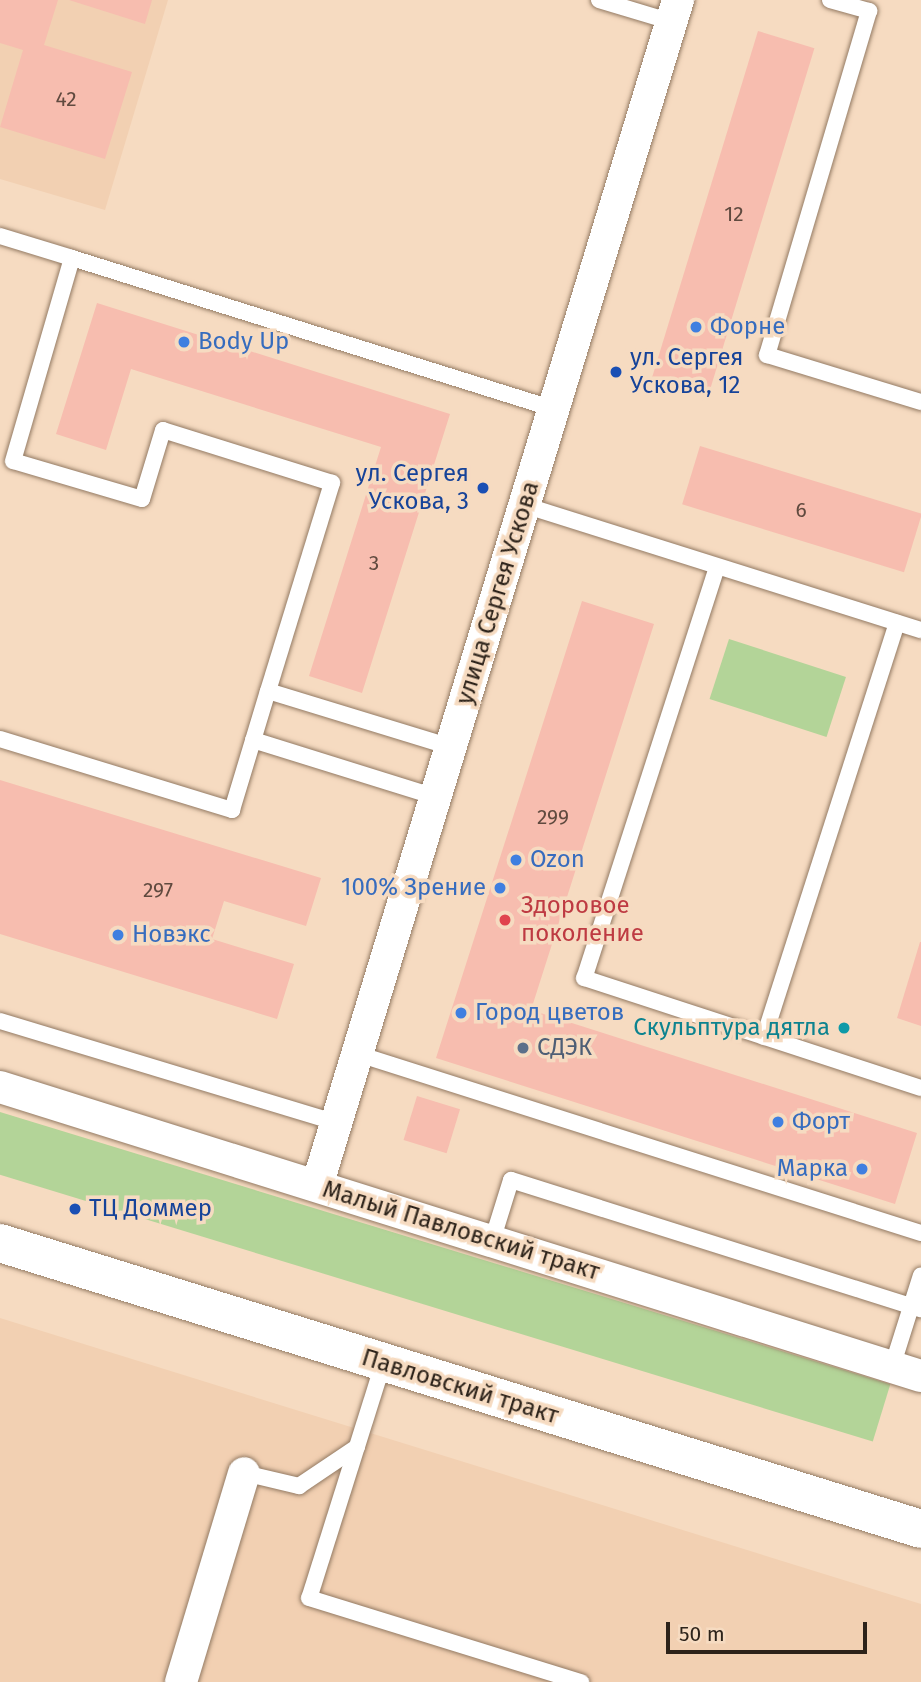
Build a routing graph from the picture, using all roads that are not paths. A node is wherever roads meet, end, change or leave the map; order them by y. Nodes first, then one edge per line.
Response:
1 (599, 0) edge
2 (830, 0) edge
3 (872, 5) edge
4 (675, 11) edge
5 (0, 236) edge
6 (72, 258) junction
7 (921, 402) edge
8 (554, 409) junction
9 (4, 462) edge
10 (524, 506) junction
11 (717, 568) junction
12 (897, 623) junction
13 (921, 630) edge
14 (268, 691) junction
15 (0, 738) edge
16 (253, 740) junction
17 (451, 747) junction
18 (436, 797) junction
19 (0, 1021) edge
20 (764, 1037) junction
21 (358, 1054) junction
22 (0, 1087) edge
23 (921, 1088) edge
24 (337, 1123) junction
25 (317, 1186) junction
26 (921, 1233) edge
27 (492, 1241) junction
28 (0, 1243) edge
29 (921, 1275) edge
30 (916, 1308) edge
31 (383, 1364) junction
32 (907, 1371) edge
33 (357, 1447) junction
34 (244, 1472) joint
35 (921, 1529) edge
36 (181, 1682) edge
37 (581, 1682) edge

1 - 4 lane
2 - 3 lane
3 - 7 lane
4 - 8 street, улица Сергея Ускова
5 - 6 lane
6 - 8 lane
6 - 9 lane
8 - 10 street, улица Сергея Ускова
9 - 14 lane
10 - 11 lane
10 - 17 street, улица Сергея Ускова
11 - 12 lane
11 - 20 lane
12 - 13 lane
12 - 20 lane
14 - 16 lane
14 - 17 lane
15 - 16 lane
16 - 18 lane
17 - 18 street, улица Сергея Ускова
18 - 21 street, улица Сергея Ускова
19 - 24 lane
20 - 23 lane
21 - 24 street, улица Сергея Ускова
21 - 26 lane
22 - 25 street, Малый Павловский тракт
24 - 25 street, улица Сергея Ускова
25 - 27 street, Малый Павловский тракт
27 - 30 lane
27 - 32 street, Малый Павловский тракт
28 - 31 main road, Павловский тракт
29 - 30 lane
30 - 32 lane
31 - 33 lane
31 - 35 main road, Павловский тракт
33 - 34 lane
33 - 37 lane
34 - 36 street

